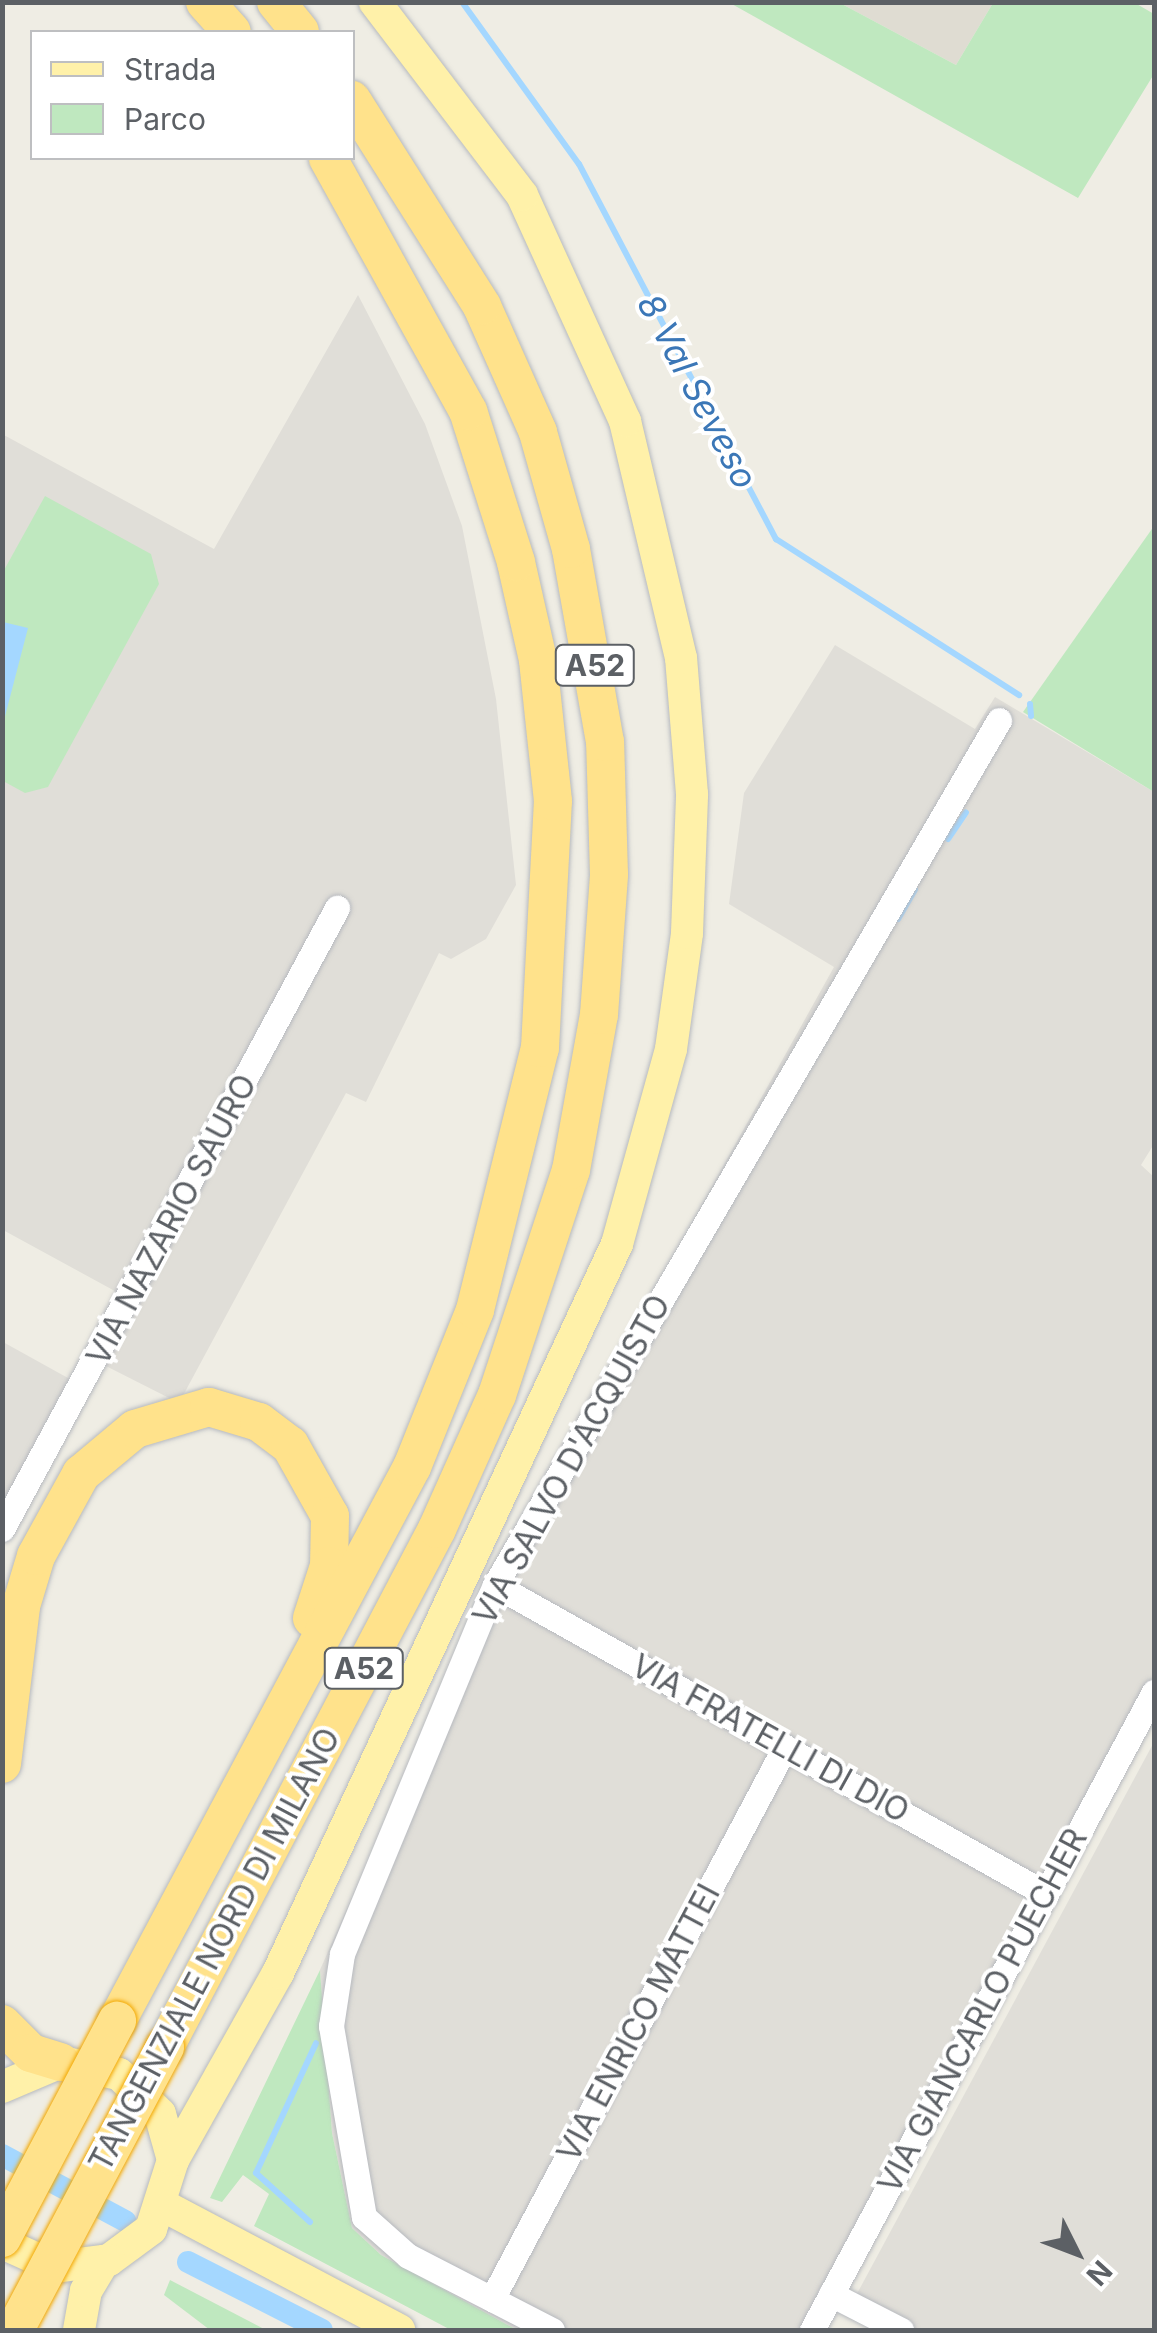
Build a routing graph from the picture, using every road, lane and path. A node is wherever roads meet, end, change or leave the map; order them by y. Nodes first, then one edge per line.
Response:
1 (205, 2) edge
2 (276, 2) edge
3 (375, 2) edge
4 (230, 30) edge
5 (298, 30) edge
6 (355, 105) edge
7 (329, 160) edge
8 (999, 720) dead end
9 (337, 908) dead end
10 (2, 1529) edge
11 (495, 1584) junction
12 (1154, 1692) edge
13 (785, 1747) junction
14 (2, 1764) edge
15 (200, 1865) junction
16 (1046, 1894) junction
17 (2, 2024) edge
18 (61, 2062) junction
19 (2, 2087) edge
20 (211, 2097) junction
21 (160, 2114) junction
22 (173, 2160) junction
23 (164, 2206) junction
24 (2, 2240) edge
25 (104, 2261) junction
26 (60, 2267) junction
27 (831, 2294) junction
28 (492, 2299) junction
29 (80, 2320) edge
30 (17, 2325) edge
31 (399, 2330) edge
32 (552, 2330) edge
33 (812, 2330) edge
34 (901, 2330) edge

1 - 4 highway
2 - 5 highway
3 - 20 main road
6 - 30 highway, TANGENZIALE NORD DI MILANO / A52, bridge
7 - 15 highway, TANGENZIALE NORD DI MILANO / A52
8 - 11 street, VIA SALVO D'ACQUISTO
9 - 10 street, VIA NAZARIO SAURO
11 - 13 street, VIA FRATELLI DI DIO
11 - 28 street, VIA SALVO D'ACQUISTO
12 - 16 street, VIA GIANCARLO PUECHER
13 - 16 street, VIA FRATELLI DI DIO
13 - 28 street, VIA ENRICO MATTEI
14 - 15 highway
15 - 24 highway, TANGENZIALE NORD DI MILANO / A52, bridge
16 - 27 street, VIA GIANCARLO PUECHER
17 - 18 highway
18 - 19 main road
18 - 21 main road
20 - 21 main road
20 - 22 main road
21 - 22 main road
22 - 23 main road
23 - 25 main road
23 - 31 main road
24 - 26 main road
25 - 26 main road
25 - 29 main road
26 - 29 main road
27 - 33 street, VIA GIANCARLO PUECHER
27 - 34 street
28 - 32 street, VIA SALVO D'ACQUISTO

